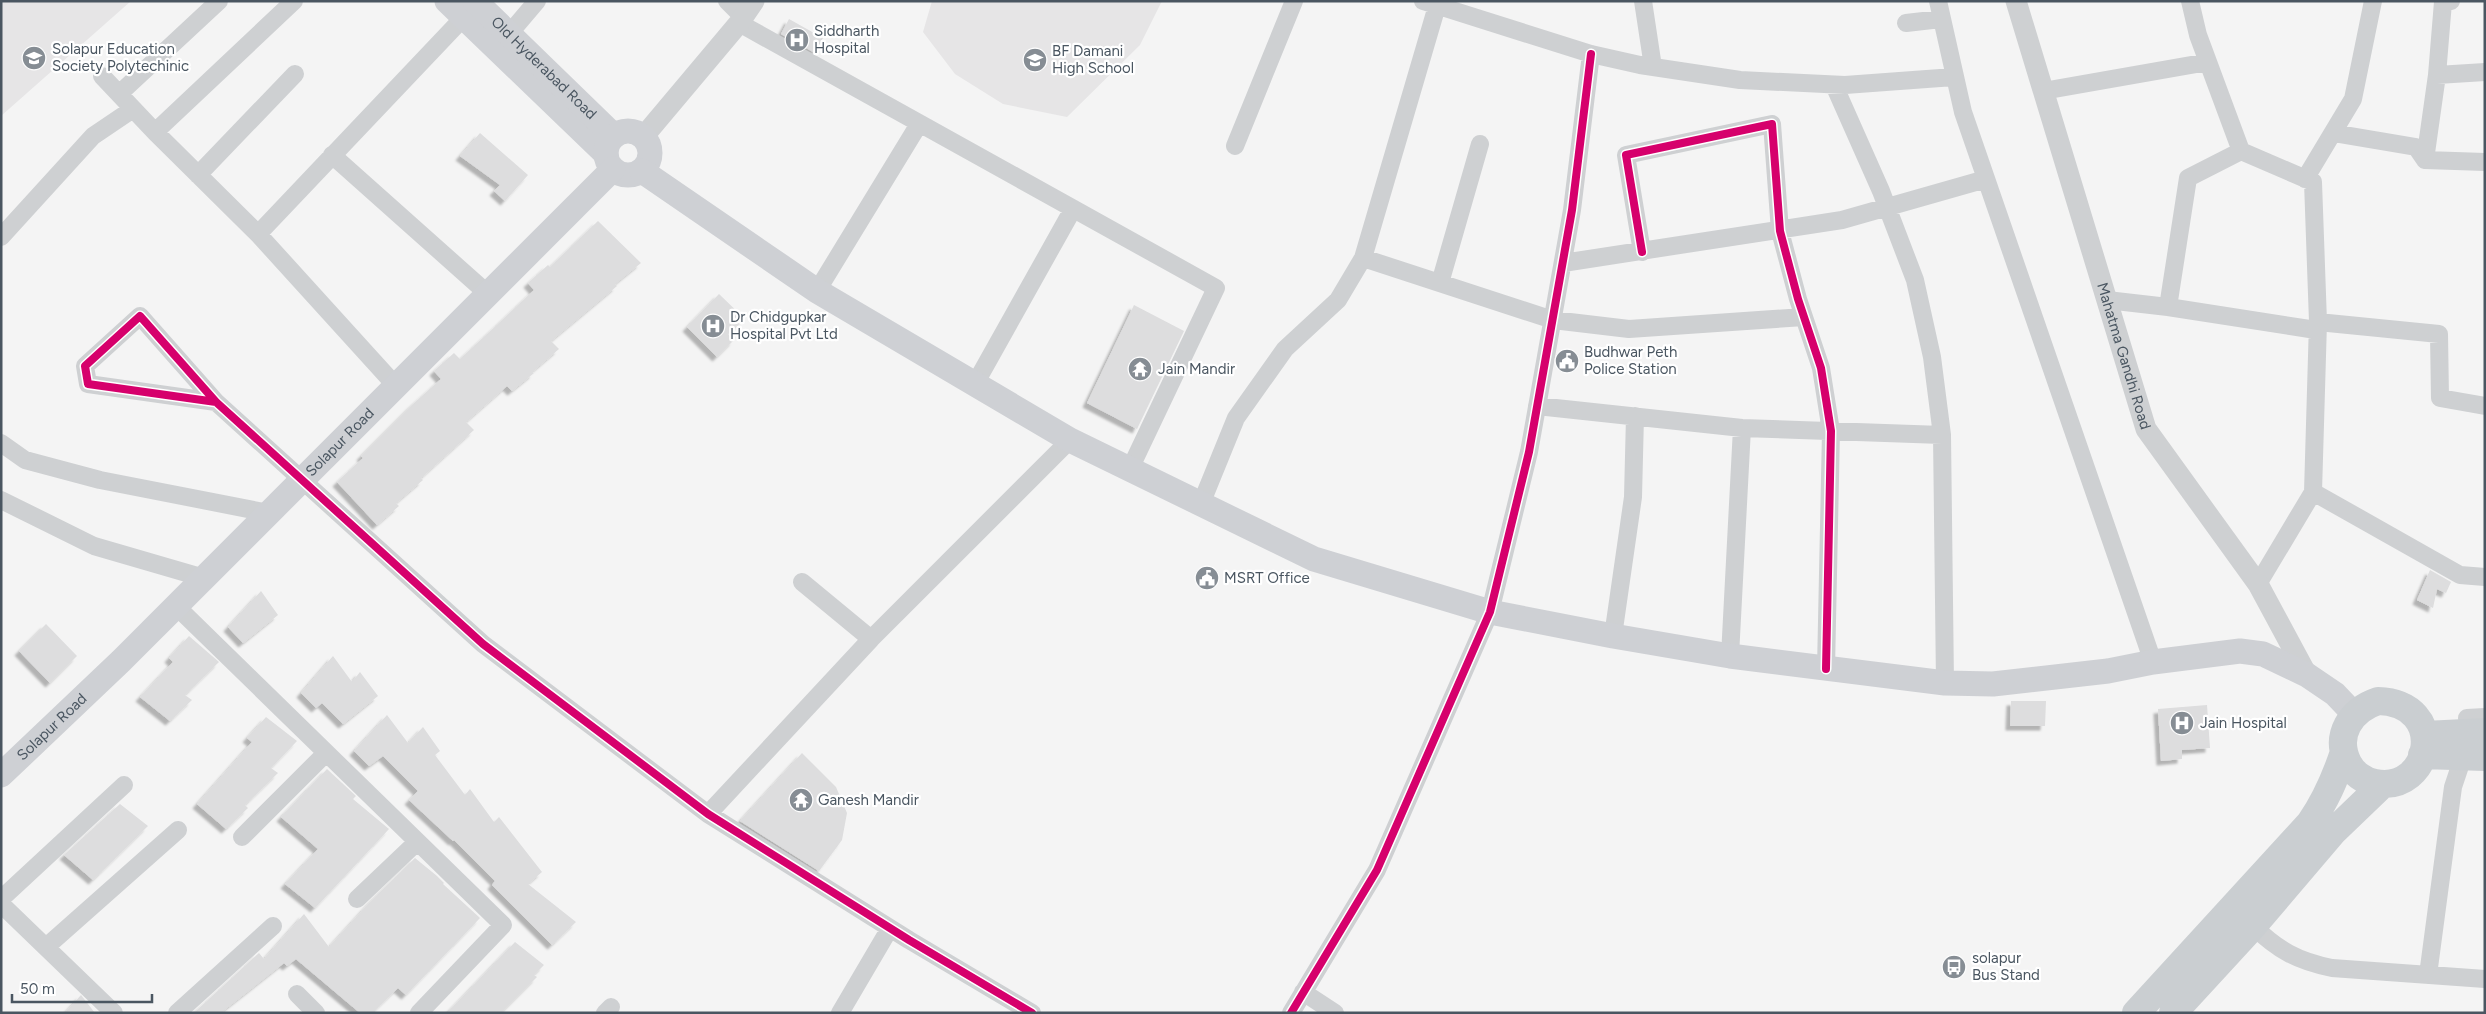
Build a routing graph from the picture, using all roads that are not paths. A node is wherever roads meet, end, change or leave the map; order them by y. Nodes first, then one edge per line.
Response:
1 (219, 1) edge
2 (294, 1) edge
3 (537, 1) edge
4 (727, 1) edge
5 (1294, 1) edge
6 (1644, 1) edge
7 (1938, 1) edge
8 (2016, 1) edge
9 (2190, 1) edge
10 (2373, 1) edge
11 (2451, 1) edge
12 (1430, 3) edge
13 (462, 6) edge
14 (745, 14) edge
15 (1941, 19) junction
16 (1906, 24) dead end
17 (509, 34) junction
18 (1591, 54) junction
19 (2208, 62) junction
20 (1653, 67) junction
21 (2485, 72) edge
22 (295, 74) dead end
23 (2437, 75) junction
24 (102, 76) dead end
25 (1954, 77) junction
26 (1834, 85) junction
27 (2043, 91) junction
28 (119, 94) junction
29 (133, 109) junction
30 (919, 124) junction
31 (155, 132) junction
32 (2333, 133) junction
33 (644, 136) junction
34 (1480, 144) dead end
35 (1235, 146) dead end
36 (2241, 151) junction
37 (611, 153) junction
38 (332, 156) junction
39 (2425, 160) junction
40 (2485, 162) edge
41 (642, 171) junction
42 (198, 175) junction
43 (1986, 179) junction
44 (2305, 179) junction
45 (1888, 207) junction
46 (1073, 209) junction
47 (4, 228) edge
48 (1780, 231) junction
49 (258, 234) junction
50 (1642, 252) junction
51 (1363, 258) junction
52 (1563, 263) junction
53 (1440, 283) junction
54 (817, 291) junction
55 (488, 294) junction
56 (2107, 300) junction
57 (2168, 307) junction
58 (1804, 317) junction
59 (1553, 320) junction
60 (2317, 326) junction
61 (975, 384) junction
62 (396, 386) junction
63 (216, 402) junction
64 (1537, 406) junction
65 (2485, 406) edge
66 (1635, 416) junction
67 (1742, 428) junction
68 (1831, 431) junction
69 (1942, 435) junction
70 (1070, 440) junction
71 (1, 443) edge
72 (1130, 469) junction
73 (303, 479) junction
74 (2312, 492) junction
75 (1, 500) edge
76 (1201, 504) junction
77 (269, 513) junction
78 (2485, 577) edge
79 (204, 578) junction
80 (802, 582) dead end
81 (2258, 584) junction
82 (176, 606) junction
83 (1490, 612) junction
84 (1613, 636) junction
85 (871, 639) junction
86 (1730, 656) junction
87 (2153, 662) junction
88 (1826, 669) junction
89 (2307, 675) junction
90 (1945, 683) junction
91 (2354, 714) junction
92 (2485, 716) edge
93 (2476, 725) edge
94 (2423, 745) junction
95 (2344, 752) junction
96 (326, 753) junction
97 (2474, 757) edge
98 (1, 776) edge
99 (2383, 784) junction
100 (124, 785) dead end
101 (708, 814) junction
102 (178, 830) dead end
103 (242, 837) dead end
104 (417, 842) junction
105 (1, 899) edge
106 (357, 900) dead end
107 (1, 904) edge
108 (273, 926) dead end
109 (2253, 926) junction
110 (890, 928) junction
111 (46, 947) junction
112 (2428, 975) junction
113 (2485, 979) edge
114 (1303, 992) junction
115 (297, 994) dead end
116 (1026, 1011) edge
117 (114, 1013) edge
118 (177, 1013) edge
119 (316, 1013) edge
120 (419, 1013) edge
121 (840, 1013) edge
122 (1291, 1013) edge
123 (1335, 1013) edge
124 (2136, 1013) edge
125 (2173, 1013) edge

1 - 28 street
2 - 31 street
3 - 17 street
4 - 14 street
5 - 35 street
6 - 20 street
7 - 15 street
8 - 27 street, Mahatma Gandhi Road
9 - 19 street
10 - 32 street
11 - 23 street
12 - 18 street
12 - 51 street
13 - 17 main road, Old Hyderabad Road
13 - 37 main road
13 - 38 street
14 - 30 street
14 - 33 street
15 - 16 street
15 - 25 street
17 - 37 main road, Old Hyderabad Road
18 - 20 street
18 - 52 street
19 - 27 street
19 - 36 street
20 - 26 street
21 - 23 street
22 - 42 street
23 - 39 street
24 - 28 street
25 - 26 street
25 - 43 street
26 - 45 street
27 - 56 street, Mahatma Gandhi Road
28 - 29 street
29 - 31 street
29 - 47 street
30 - 46 street
30 - 54 street
31 - 42 street
32 - 39 street
32 - 44 street
33 - 37 main road
33 - 41 main road
34 - 53 street
36 - 44 street
36 - 57 street
37 - 41 main road
37 - 55 main road, Solapur Road
38 - 49 street
38 - 55 street
39 - 40 street
41 - 54 main road
42 - 49 street
43 - 45 street
43 - 87 street
44 - 60 street
45 - 48 street
45 - 69 street
46 - 61 street
46 - 72 street
48 - 50 street
48 - 50 street
48 - 58 street
49 - 62 street
50 - 52 street
51 - 53 street
51 - 76 street
52 - 59 street
53 - 59 street
54 - 61 main road
55 - 62 main road, Solapur Road
56 - 57 street
56 - 81 street, Mahatma Gandhi Road
57 - 60 street
58 - 59 street
58 - 68 street
59 - 64 street
60 - 65 street
60 - 74 street
61 - 70 main road
62 - 73 main road, Solapur Road
63 - 63 street
63 - 73 street
64 - 66 street
64 - 83 street
66 - 67 street
66 - 84 street
67 - 68 street
67 - 86 street
68 - 69 street
68 - 88 street
69 - 90 street
70 - 72 main road
70 - 85 street
71 - 77 street
72 - 76 main road
73 - 77 main road, Solapur Road
73 - 101 street
74 - 78 street
74 - 81 street
75 - 79 street
76 - 83 main road
77 - 79 main road, Solapur Road
79 - 82 main road, Solapur Road
80 - 85 street
81 - 89 street, Mahatma Gandhi Road
82 - 96 street
82 - 98 main road, Solapur Road
83 - 84 main road
83 - 114 street
84 - 86 main road
85 - 101 street
86 - 88 main road
87 - 89 main road
87 - 90 main road
88 - 90 main road
89 - 91 main road
91 - 94 main road
91 - 95 main road
92 - 93 street
93 - 94 main road
94 - 97 main road
94 - 99 main road
95 - 99 main road
95 - 124 main road
96 - 103 street
96 - 104 street
97 - 112 street
99 - 109 main road
100 - 105 street
101 - 110 street
102 - 111 street
104 - 106 street
104 - 120 street
107 - 111 street
108 - 118 street
109 - 112 street
109 - 125 main road
110 - 116 street
110 - 121 street
111 - 117 street
112 - 113 street
114 - 122 street
114 - 123 street
115 - 119 street

